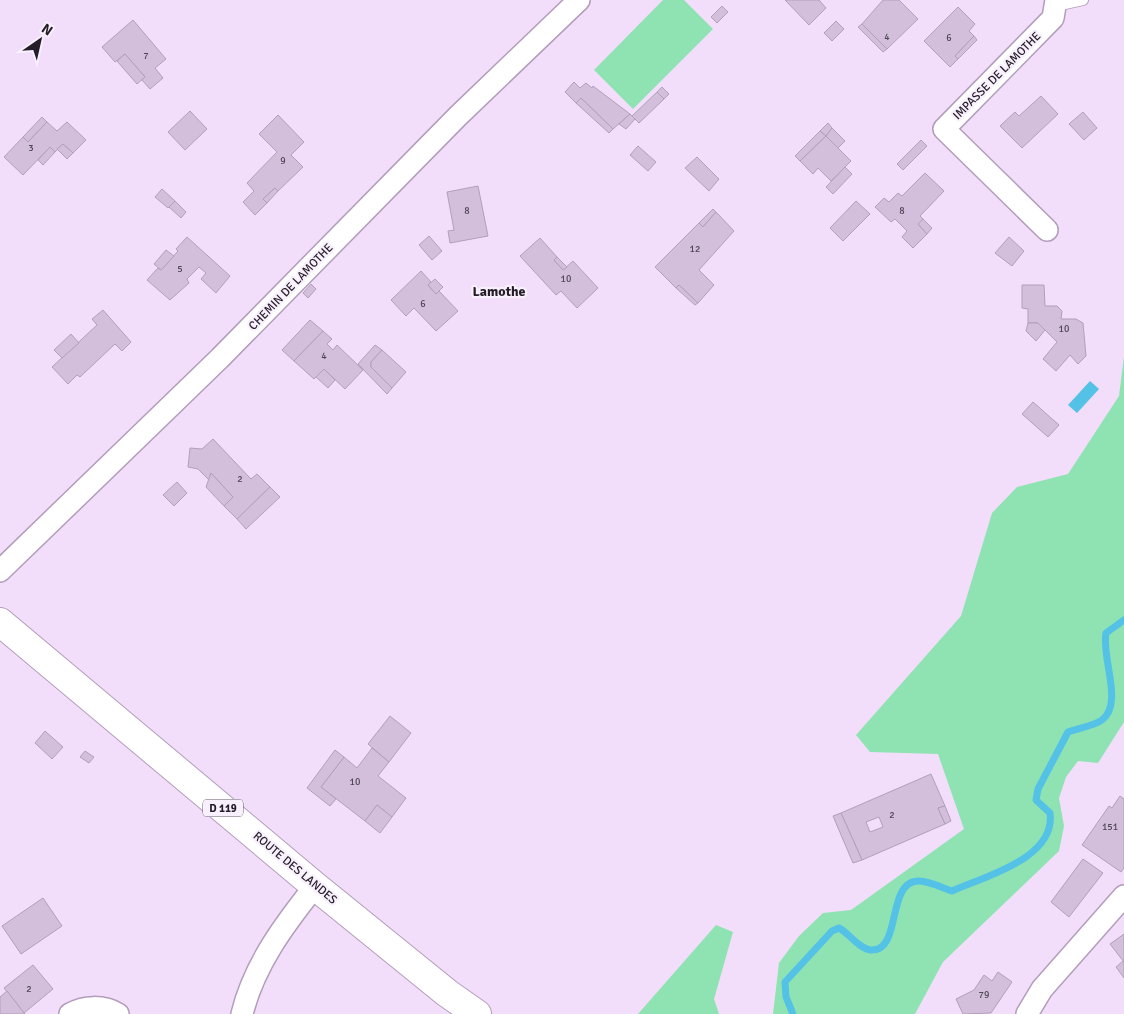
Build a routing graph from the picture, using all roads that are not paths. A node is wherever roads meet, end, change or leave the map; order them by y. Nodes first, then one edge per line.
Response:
1 (579, 0) edge
2 (1084, 0) edge
3 (1056, 3) edge
4 (1047, 230) dead end
5 (0, 571) edge
6 (0, 622) edge
7 (316, 886) junction
8 (1124, 896) edge
9 (70, 1014) edge
10 (118, 1014) edge
11 (242, 1014) edge
12 (477, 1014) edge
13 (1027, 1014) edge

1 - 5 street, CHEMIN DE LAMOTHE
2 - 3 lane
3 - 4 street, IMPASSE DE LAMOTHE
6 - 7 main road, ROUTE DES LANDES / D 119
7 - 11 street
7 - 12 main road, ROUTE DES LANDES / D 119
8 - 13 street
9 - 10 street

